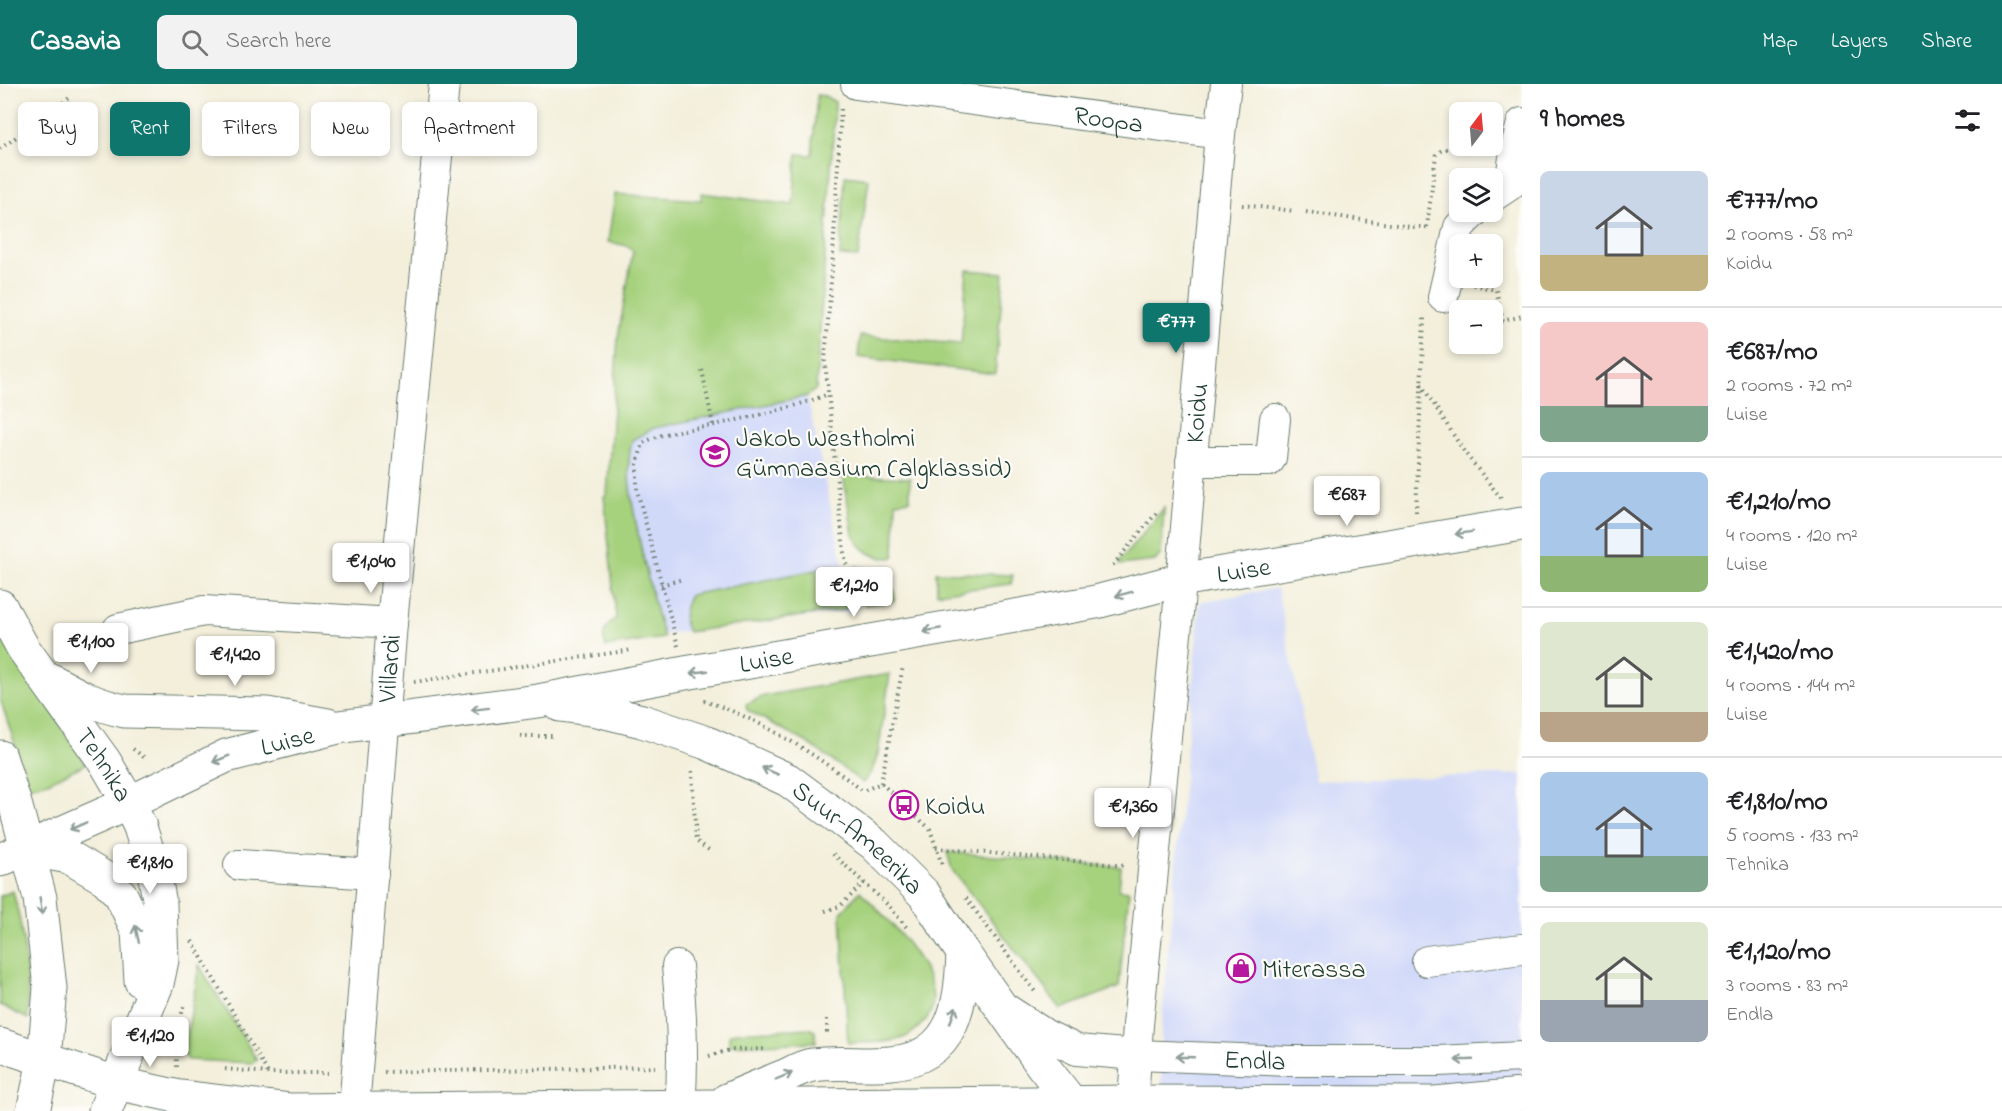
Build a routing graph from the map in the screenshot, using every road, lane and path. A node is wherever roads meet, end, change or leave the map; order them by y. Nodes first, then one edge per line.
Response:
1 (444, 84) edge
2 (1226, 84) edge
3 (848, 95) edge
4 (72, 96) dead end
5 (1522, 123) edge
6 (1220, 134) junction
7 (0, 149) edge
8 (1514, 160) junction
9 (1503, 190) edge
10 (1214, 201) junction
11 (1295, 211) dead end
12 (1306, 212) dead end
13 (1452, 222) edge
14 (1466, 222) edge
15 (1427, 227) junction
16 (1445, 288) junction
17 (1522, 316) edge
18 (702, 370) dead end
19 (1421, 384) junction
20 (828, 394) junction
21 (1275, 419) dead end
22 (713, 425) junction
23 (1191, 461) junction
24 (1163, 504) dead end
25 (1521, 524) edge
26 (1414, 542) junction
27 (1112, 567) dead end
28 (682, 579) dead end
29 (1180, 580) junction
30 (661, 585) junction
31 (0, 606) edge
32 (856, 614) dead end
33 (392, 622) junction
34 (118, 628) dead end
35 (676, 642) dead end
36 (903, 663) dead end
37 (44, 676) junction
38 (538, 701) junction
39 (384, 721) junction
40 (338, 727) junction
41 (556, 736) dead end
42 (514, 737) dead end
43 (131, 748) dead end
44 (0, 757) edge
45 (145, 758) dead end
46 (685, 768) dead end
47 (692, 771) junction
48 (703, 775) dead end
49 (881, 783) dead end
50 (129, 803) junction
51 (936, 848) dead end
52 (709, 850) dead end
53 (829, 851) dead end
54 (14, 855) edge
55 (239, 865) dead end
56 (1128, 866) dead end
57 (372, 874) junction
58 (864, 883) junction
59 (825, 911) dead end
60 (909, 931) dead end
61 (192, 940) dead end
62 (1522, 949) edge
63 (963, 953) junction
64 (1427, 962) dead end
65 (677, 966) dead end
66 (999, 1004) junction
67 (137, 1034) junction
68 (0, 1045) edge
69 (712, 1055) dead end
70 (1137, 1055) junction
71 (1522, 1057) edge
72 (44, 1061) junction
73 (683, 1063) junction
74 (176, 1065) dead end
75 (188, 1066) dead end
76 (222, 1069) dead end
77 (268, 1073) junction
78 (357, 1073) junction
79 (1522, 1095) edge
80 (110, 1097) edge
81 (1133, 1102) junction
82 (695, 1107) junction
83 (1075, 1107) edge
84 (1188, 1107) edge
85 (803, 1108) edge
86 (843, 1108) edge
87 (354, 1109) junction
88 (498, 1109) edge
89 (756, 1109) edge
90 (33, 1111) edge

1 - 33 street, Villardi
2 - 6 street, Koidu
3 - 6 street, Roopa
3 - 20 path
4 - 7 path
5 - 8 street
6 - 10 street, Koidu
8 - 9 street
8 - 15 path
10 - 11 path
10 - 23 street, Koidu
12 - 15 path
13 - 15 path
14 - 16 street
16 - 17 path
16 - 19 path
18 - 22 path
19 - 25 path
19 - 26 path
20 - 22 path
20 - 32 path
21 - 23 street
22 - 30 path
23 - 29 street, Koidu
24 - 27 path
25 -> 26 main road, Luise
26 - 29 main road, Luise
28 - 30 path
29 -> 38 main road, Luise
29 - 70 street, Koidu
30 - 35 path
31 - 37 main road, Tehnika
33 - 34 street
33 - 39 street, Villardi
36 - 49 path
37 - 40 main road
37 - 50 main road, Tehnika
38 -> 39 main road, Luise
63 -> 38 main road, Suur-Ameerika
39 - 40 main road, Luise
39 - 57 street, Villardi
40 -> 50 main road, Luise
41 - 42 path
43 - 45 path
44 - 54 main road
46 - 47 path
47 - 48 path
47 - 52 path
50 -> 54 main road, Luise
50 - 67 main road, Tehnika
51 - 56 path
53 - 58 path
67 -> 54 main road
54 -> 72 main road
55 - 57 street
57 - 78 street, Villardi
58 - 59 path
58 - 60 path
61 - 77 path
62 - 64 street
63 - 66 main road, Suur-Ameerika
82 -> 63 main road
65 - 73 street
66 - 70 street, Endla
66 - 83 main road, Suur-Ameerika
67 - 80 main road, Tehnika
68 - 72 main road, Endla
69 - 73 path
71 -> 70 street, Endla
70 - 81 street, Koidu
72 - 80 main road, Endla
72 - 90 main road
73 - 78 path
73 - 82 street
74 - 75 path
76 - 77 path
77 - 78 path
78 - 87 street, Villardi
79 - 84 main road, Endla
80 - 87 main road, Endla
81 - 83 main road, Endla
81 - 84 main road, Endla
82 - 88 main road, Endla
82 - 89 main road, Endla
83 - 86 main road, Endla
85 - 86 main road, Endla
85 - 89 main road, Endla
87 - 88 main road, Endla

